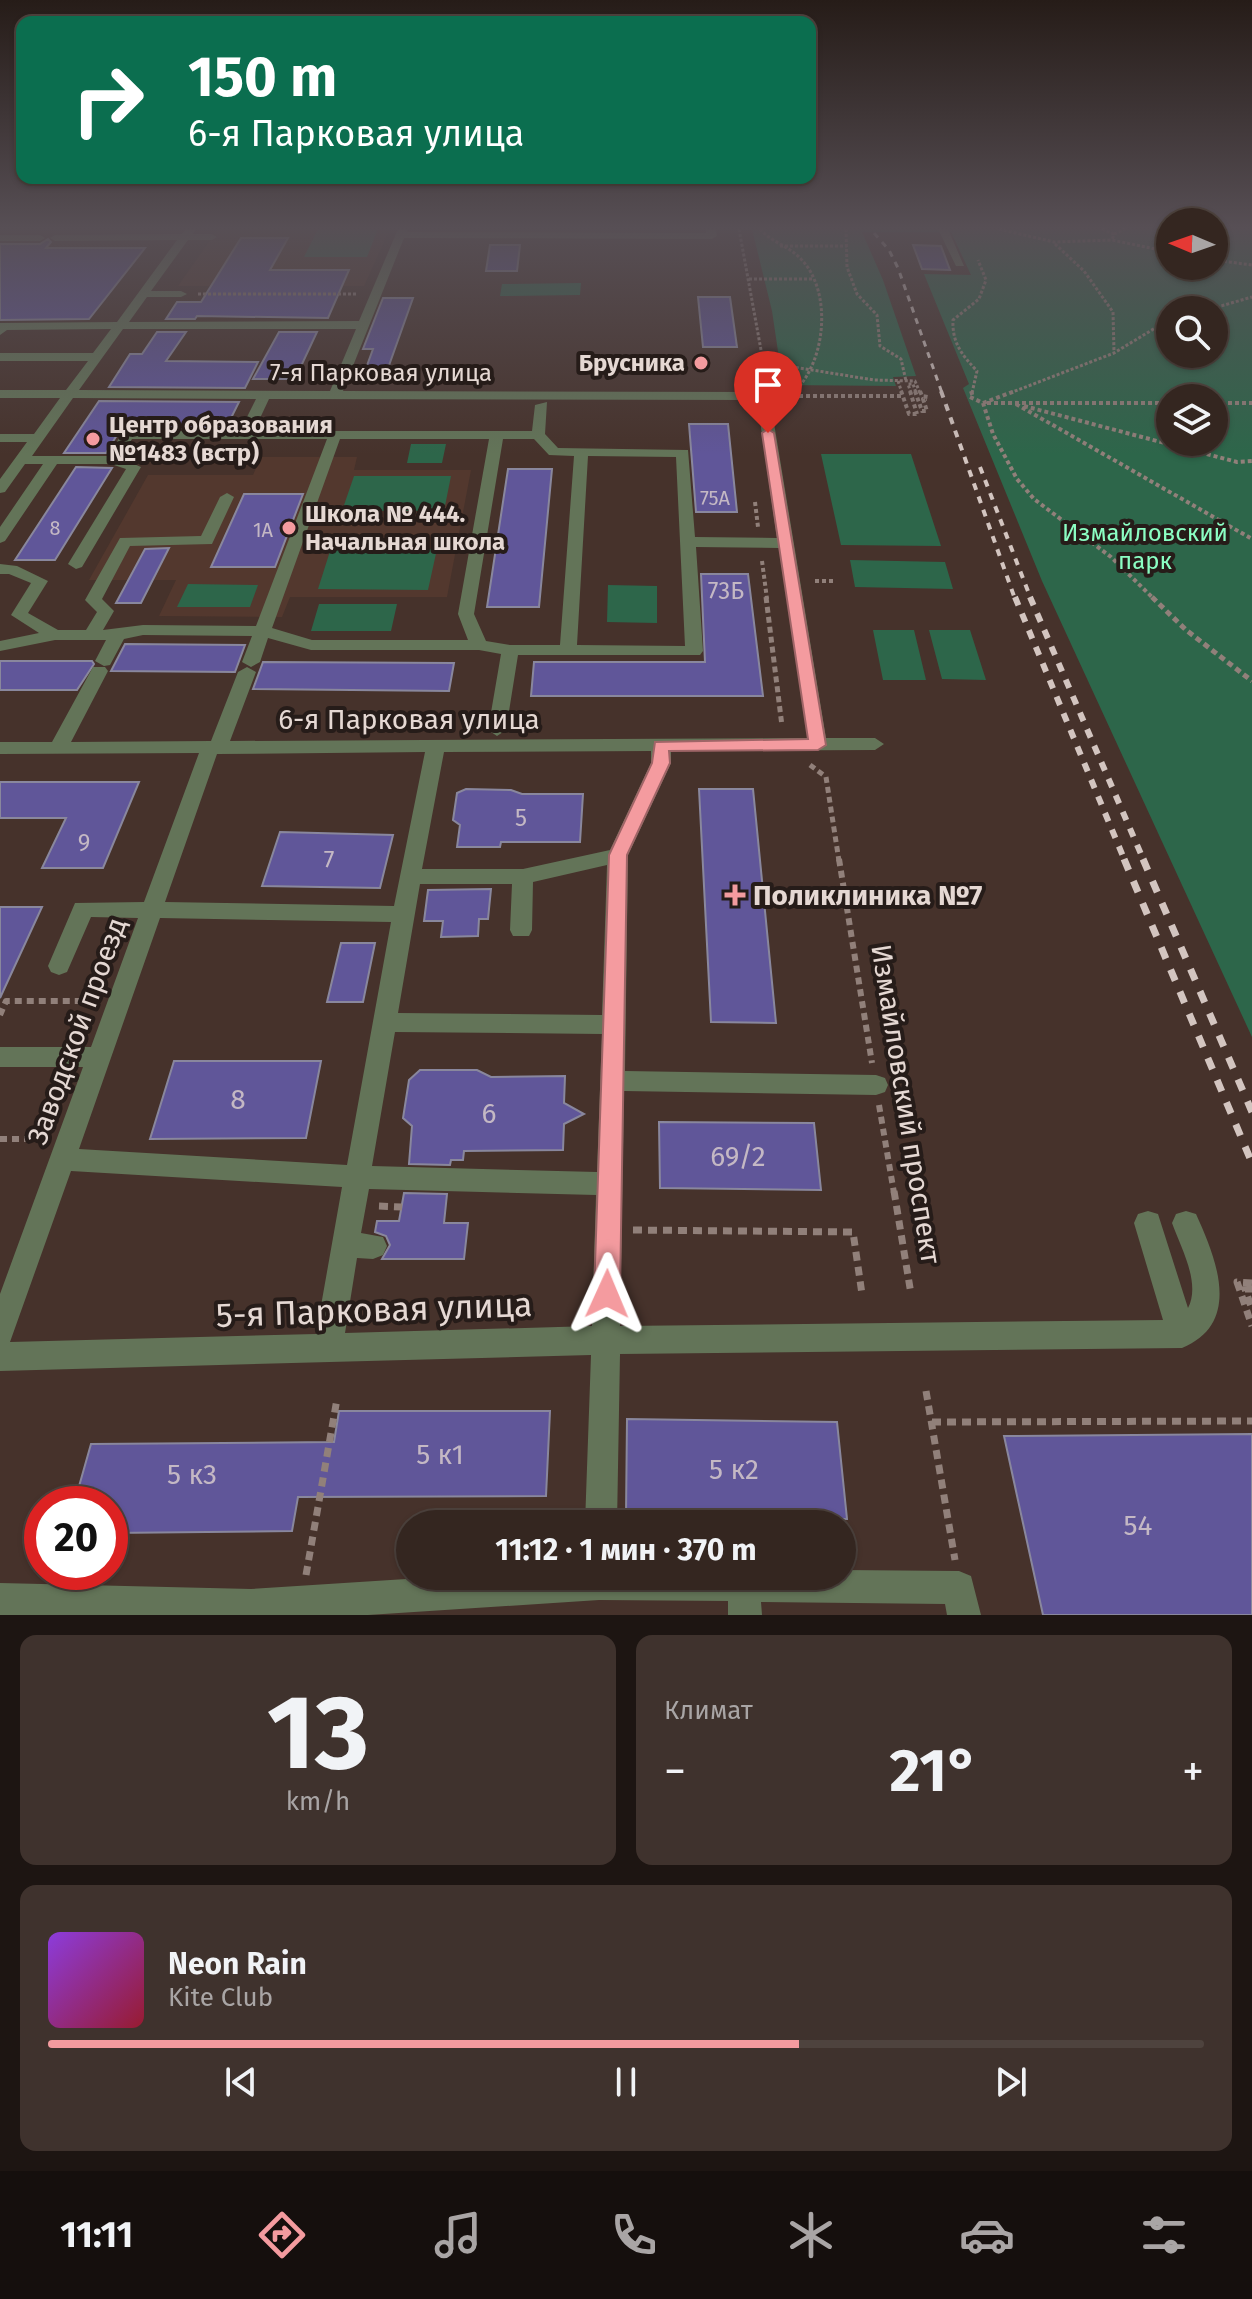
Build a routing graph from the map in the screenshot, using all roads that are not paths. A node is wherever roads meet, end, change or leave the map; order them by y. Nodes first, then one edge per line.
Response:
1 (137, 304) edge
2 (372, 304) edge
3 (364, 325) junction
4 (121, 326) junction
5 (0, 331) edge
6 (0, 357) edge
7 (97, 357) junction
8 (763, 363) road end
9 (0, 394) edge
10 (69, 394) junction
11 (264, 395) junction
12 (335, 395) junction
13 (763, 396) junction
14 (542, 405) dead end
15 (245, 435) junction
16 (335, 435) junction
17 (497, 435) junction
18 (538, 435) junction
19 (0, 438) edge
20 (37, 438) junction
21 (581, 453) junction
22 (21, 460) junction
23 (53, 460) junction
24 (112, 460) junction
25 (0, 489) edge
26 (227, 497) dead end
27 (0, 538) edge
28 (689, 542) junction
29 (786, 543) junction
30 (76, 564) dead end
31 (0, 569) edge
32 (263, 631) junction
33 (55, 635) junction
34 (92, 635) junction
35 (117, 635) junction
36 (479, 645) junction
37 (0, 646) edge
38 (510, 650) junction
39 (568, 651) junction
40 (497, 730) dead end
41 (875, 744) dead end
42 (818, 745) junction
43 (436, 746) junction
44 (661, 746) junction
45 (0, 748) edge
46 (58, 748) junction
47 (214, 748) junction
48 (618, 855) junction
49 (410, 876) junction
50 (523, 877) junction
51 (153, 909) junction
52 (403, 914) junction
53 (521, 930) dead end
54 (59, 966) dead end
55 (383, 1022) junction
56 (613, 1025) junction
57 (0, 1057) edge
58 (99, 1057) junction
59 (612, 1081) junction
60 (876, 1085) road end
61 (62, 1160) junction
62 (359, 1177) junction
63 (608, 1184) junction
64 (1148, 1223) dead end
65 (1186, 1223) dead end
66 (0, 1333) edge
67 (1182, 1334) junction
68 (607, 1340) junction
69 (328, 1347) junction
70 (0, 1357) edge
71 (601, 1510) edge
72 (464, 1590) edge
73 (668, 1590) edge
74 (0, 1600) edge
75 (744, 1601) edge
76 (962, 1602) edge

1 - 4 street
2 - 3 street
3 - 4 street
3 - 12 street
4 - 5 street
4 - 7 street
6 - 7 street
7 - 10 street
8 - 13 street
9 - 10 street, 7-я Парковая улица
10 - 11 street, 7-я Парковая улица
10 - 20 street
11 - 12 street, 7-я Парковая улица
11 - 15 street
12 - 13 street, 7-я Парковая улица
13 - 29 street
14 - 18 street
15 - 16 street
15 - 24 street
16 - 17 street
16 - 32 street, Заводской проезд
17 - 18 street
17 - 36 street
18 - 21 street
19 - 20 street
20 - 22 street
21 - 28 street
21 - 39 street
22 - 23 street
22 - 25 street
23 - 24 street
23 - 27 street
24 - 30 street
26 - 34 street
28 - 29 street
28 - 39 street
29 - 42 street
31 - 33 street
32 - 35 street
32 - 36 street
32 - 47 street, Заводской проезд
33 - 34 street
33 - 37 street
34 - 35 street
35 - 46 street
36 - 38 street
38 - 39 street
38 - 40 street
41 - 42 street, 6-я Парковая улица
42 - 44 street, 6-я Парковая улица
43 - 44 street, 6-я Парковая улица
43 - 47 street, 6-я Парковая улица
43 - 49 street
44 - 48 street
45 - 46 street, 6-я Парковая улица
46 - 47 street, 6-я Парковая улица
47 - 51 street, Заводской проезд
48 - 50 street
48 - 56 street
49 - 50 street
49 - 52 street
50 - 53 street
51 - 52 street
51 - 54 street
51 - 58 street, Заводской проезд
52 - 55 street
55 - 56 street
55 - 62 street
56 - 59 street
57 - 58 street
58 - 61 street, Заводской проезд
59 - 60 street
59 - 63 street
61 - 62 street
61 - 66 street, Заводской проезд
62 - 63 street
62 - 69 street
63 - 68 street
64 - 67 street
65 - 67 street
67 - 68 street, 5-я Парковая улица
68 - 69 street, 5-я Парковая улица
68 - 71 street
69 - 70 street, 5-я Парковая улица
72 - 74 street
73 - 75 street
75 - 76 street

